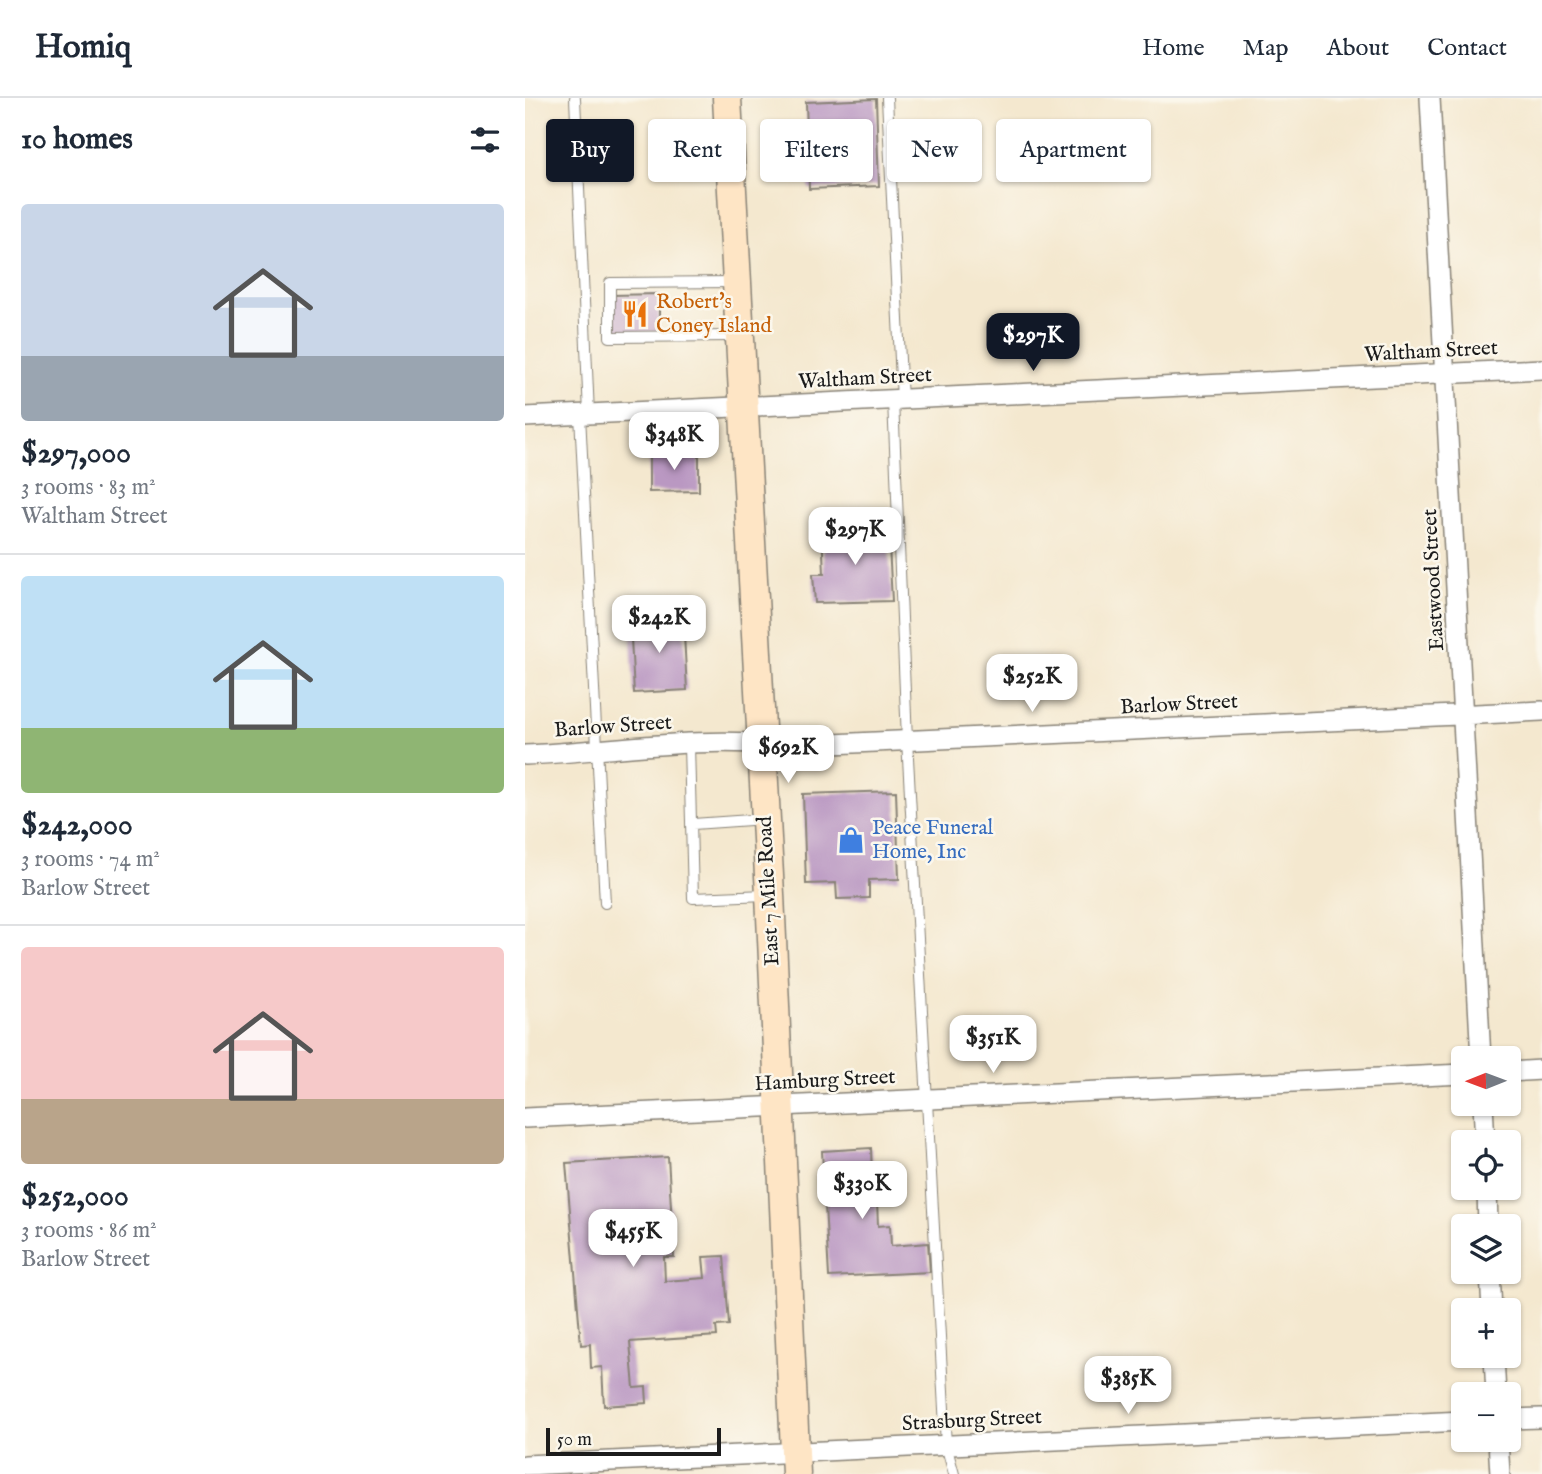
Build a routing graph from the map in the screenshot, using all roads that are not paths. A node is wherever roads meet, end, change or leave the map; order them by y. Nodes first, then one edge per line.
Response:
1 (575, 98) edge
2 (726, 98) edge
3 (887, 98) edge
4 (1430, 98) edge
5 (737, 282) junction
6 (740, 336) junction
7 (1542, 369) edge
8 (1446, 374) junction
9 (898, 400) junction
10 (744, 407) junction
11 (584, 414) junction
12 (525, 417) edge
13 (1542, 711) edge
14 (1464, 714) junction
15 (907, 740) junction
16 (760, 742) junction
17 (689, 745) junction
18 (599, 751) junction
19 (525, 755) edge
20 (766, 819) junction
21 (693, 824) junction
22 (770, 894) junction
23 (605, 903) dead end
24 (1480, 1046) edge
25 (1542, 1070) edge
26 (1521, 1071) edge
27 (1451, 1075) edge
28 (927, 1099) junction
29 (781, 1105) junction
30 (525, 1118) edge
31 (1542, 1418) edge
32 (1521, 1419) edge
33 (1451, 1422) edge
34 (946, 1445) junction
35 (1499, 1452) edge
36 (796, 1463) edge
37 (525, 1465) edge
38 (574, 1468) edge
39 (954, 1474) edge
40 (1500, 1474) edge

1 - 11 lane
2 - 5 street, East 7 Mile Road
3 - 9 lane
4 - 8 street, Eastwood Street
5 - 6 street, East 7 Mile Road
5 - 6 lane
6 - 10 street, East 7 Mile Road
7 - 8 street, Waltham Street
8 - 9 street, Waltham Street
8 - 14 street, Eastwood Street
9 - 10 street, Waltham Street
9 - 15 lane
10 - 11 street, Waltham Street
10 - 16 street, East 7 Mile Road
11 - 12 street, Waltham Street
11 - 18 lane
13 - 14 street, Barlow Street
14 - 15 street, Barlow Street
14 - 24 street, Eastwood Street
15 - 16 street, Barlow Street
15 - 28 lane
16 - 17 street, Barlow Street
16 - 20 street, East 7 Mile Road
17 - 18 street, Barlow Street
17 - 21 lane
18 - 19 street, Barlow Street
18 - 23 lane
20 - 21 lane
20 - 22 street, East 7 Mile Road
21 - 22 lane
22 - 29 street, East 7 Mile Road
25 - 26 street
27 - 28 street, Hamburg Street
28 - 29 street, Hamburg Street
28 - 34 lane
29 - 30 street, Hamburg Street
29 - 36 street, East 7 Mile Road
31 - 32 street
33 - 34 street, Strasburg Street
34 - 36 street, Strasburg Street
34 - 39 lane
35 - 40 street
36 - 38 street, Strasburg Street
37 - 38 street, Strasburg Street

